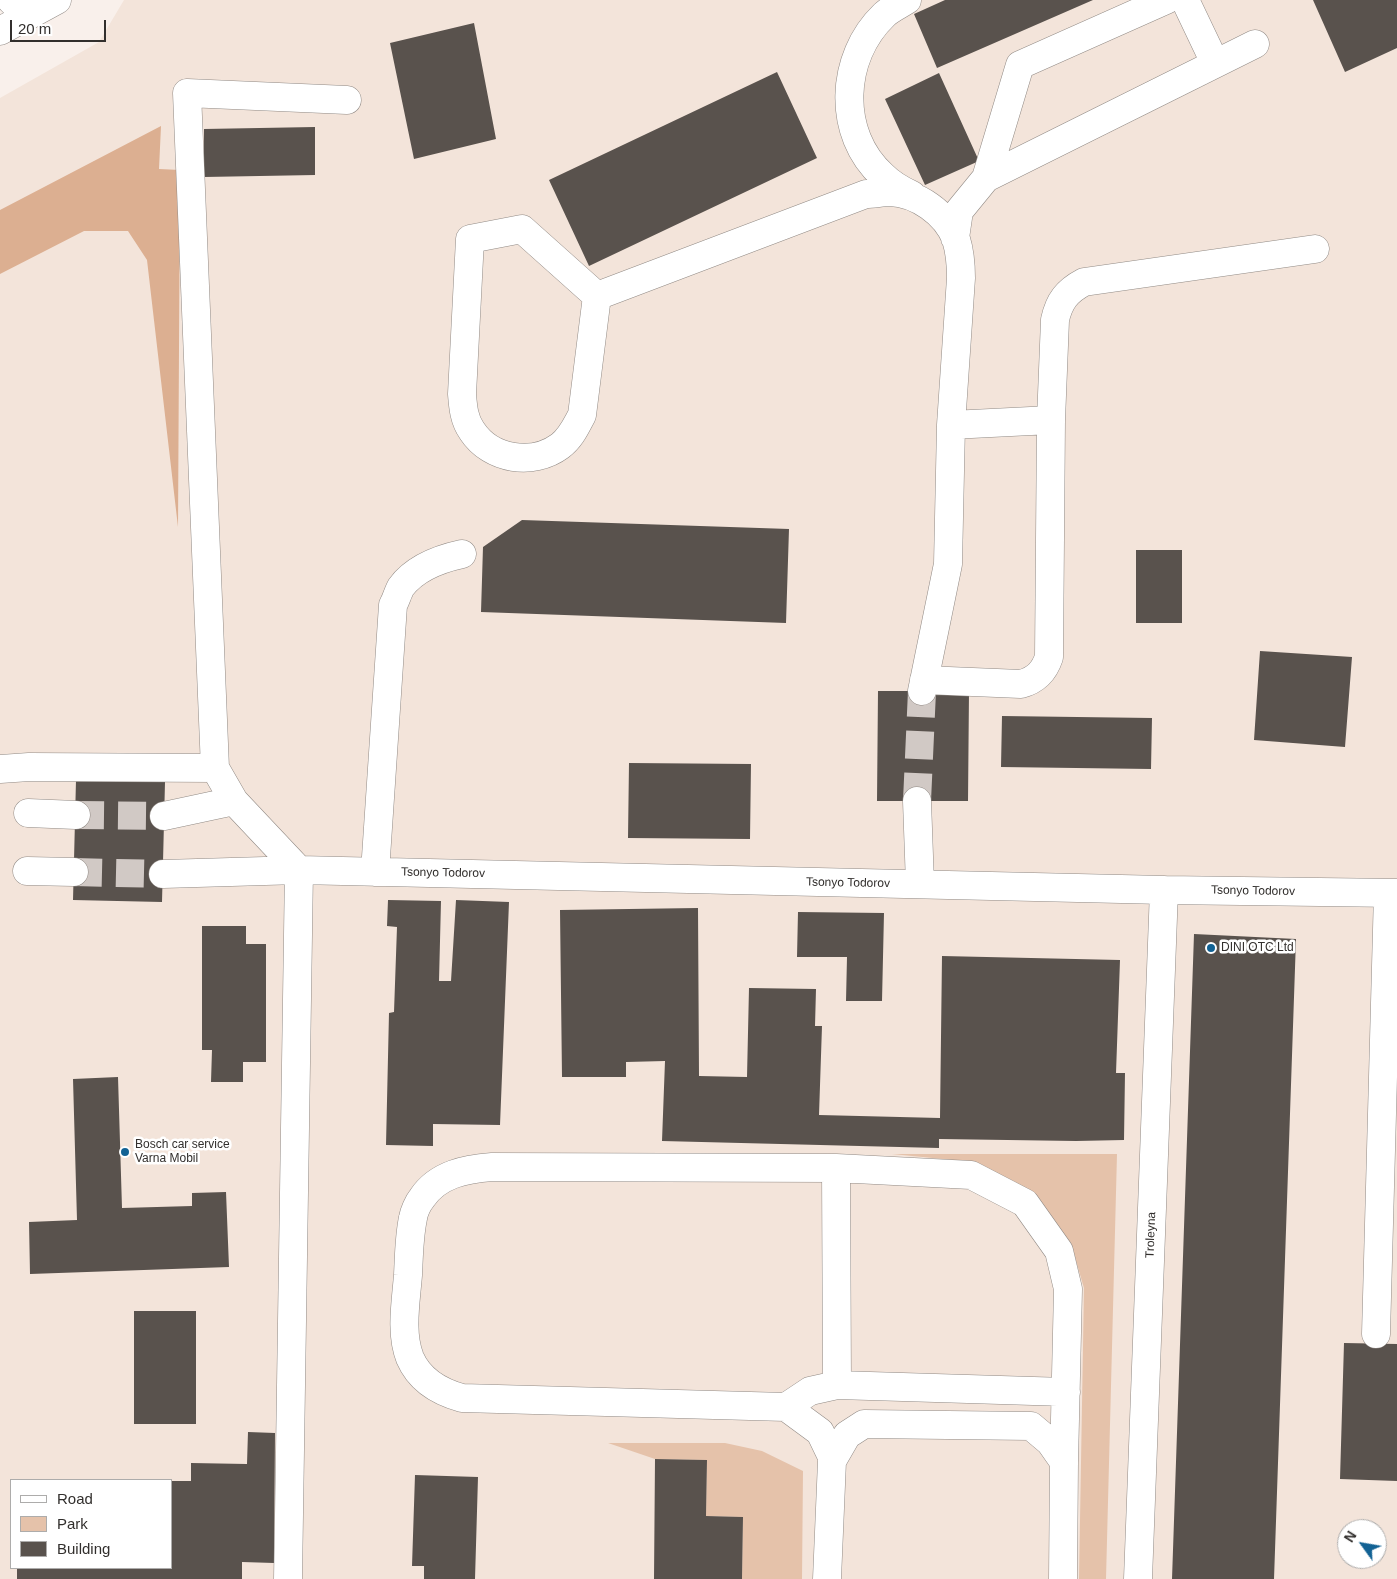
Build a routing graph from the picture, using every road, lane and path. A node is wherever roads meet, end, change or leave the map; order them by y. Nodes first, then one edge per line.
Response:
1 (57, 0) edge
2 (907, 0) edge
3 (1166, 0) edge
4 (1185, 0) edge
5 (19, 8) edge
6 (0, 31) edge
7 (1255, 44) dead end
8 (1215, 63) junction
9 (347, 100) dead end
10 (986, 178) junction
11 (915, 197) junction
12 (955, 238) junction
13 (1315, 249) dead end
14 (597, 296) junction
15 (1051, 420) junction
16 (951, 425) junction
17 (462, 554) dead end
18 (215, 768) junction
19 (0, 769) edge
20 (234, 800) junction
21 (917, 801) tunnel mouth
22 (28, 813) dead end
23 (76, 815) tunnel mouth
24 (164, 816) tunnel mouth
25 (299, 870) junction
26 (26, 871) dead end
27 (74, 872) tunnel mouth
28 (374, 872) junction
29 (163, 874) tunnel mouth
30 (920, 884) junction
31 (1164, 890) junction
32 (1392, 893) edge
33 (836, 1168) junction
34 (1376, 1334) dead end
35 (837, 1385) junction
36 (1066, 1392) junction
37 (786, 1407) junction
38 (833, 1459) junction
39 (1064, 1462) junction
40 (288, 1579) edge
41 (826, 1579) edge
42 (1062, 1579) edge
43 (1138, 1579) edge

1 - 5 street
2 - 11 street
3 - 10 street
4 - 8 street
5 - 6 street
7 - 8 street
8 - 10 street
9 - 18 street
10 - 12 street
11 - 12 street
11 - 14 street
12 - 16 street
13 - 15 street
14 - 14 street
15 - 16 street
15 - 16 street
17 - 28 street
18 - 19 street
18 - 20 street
20 - 24 street
20 - 25 street
21 - 30 street
22 - 23 street
25 - 28 street, Tsonyo Todorov
25 - 29 street, Tsonyo Todorov
25 - 40 street
26 - 27 street
28 - 30 street, Tsonyo Todorov
30 - 31 street, Tsonyo Todorov
31 - 32 street, Tsonyo Todorov
31 - 43 street, Troleyna
32 - 34 street
33 - 35 street
33 - 36 street
33 - 37 street
35 - 36 street
35 - 37 street
36 - 39 street
37 - 38 street
38 - 39 street
38 - 41 street
39 - 42 street

